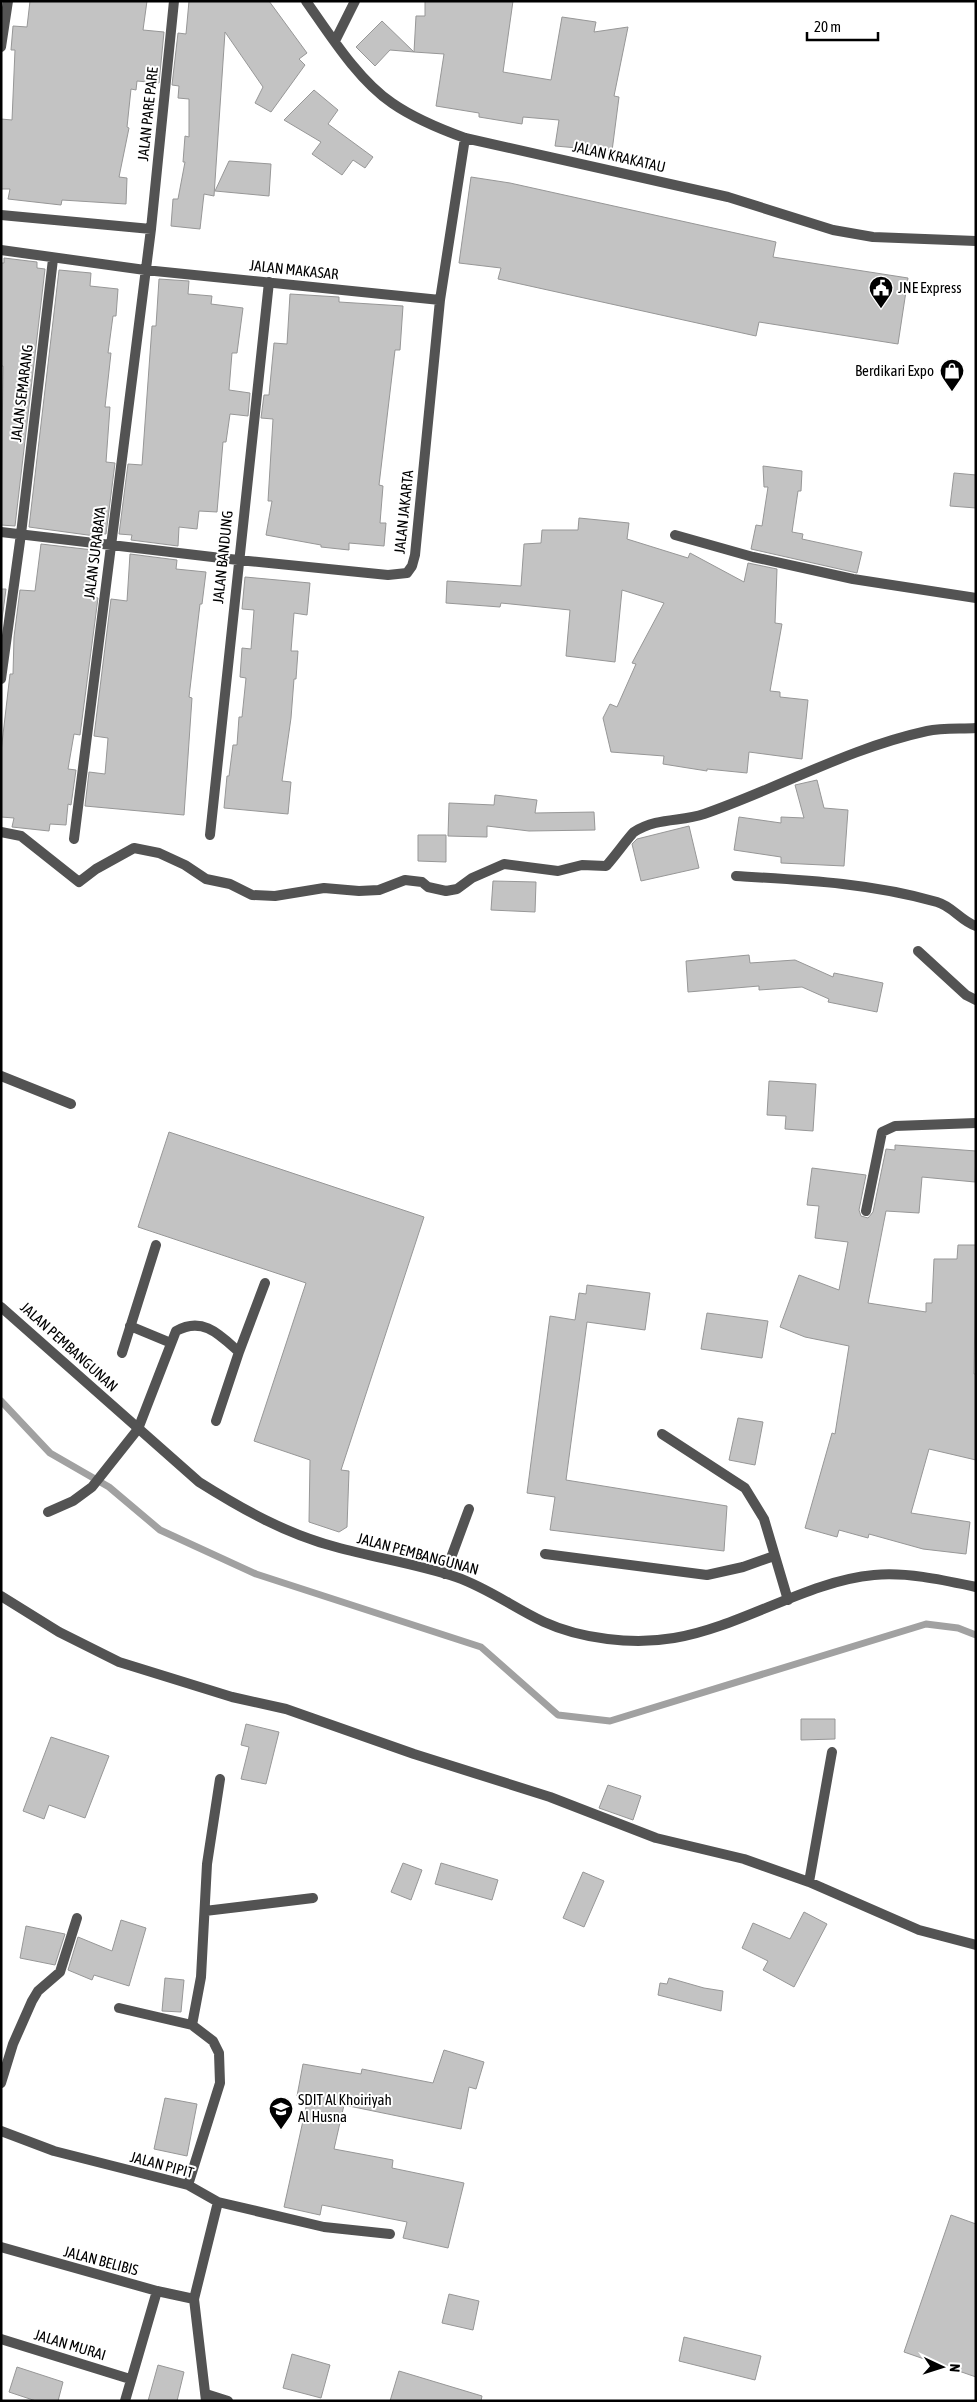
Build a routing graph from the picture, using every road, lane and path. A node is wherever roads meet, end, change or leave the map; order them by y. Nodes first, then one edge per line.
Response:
1 (8, 1) edge
2 (174, 1) edge
3 (306, 1) edge
4 (355, 1) edge
5 (335, 41) junction
6 (1, 47) edge
7 (465, 138) junction
8 (1, 215) edge
9 (152, 229) junction
10 (976, 241) edge
11 (1, 250) edge
12 (53, 259) junction
13 (145, 270) junction
14 (269, 282) junction
15 (440, 300) junction
16 (1, 532) edge
17 (21, 534) junction
18 (675, 535) dead end
19 (111, 544) junction
20 (238, 560) junction
21 (976, 598) edge
22 (1, 679) edge
23 (976, 728) edge
24 (1, 832) edge
25 (210, 835) dead end
26 (74, 839) dead end
27 (736, 876) dead end
28 (976, 926) edge
29 (918, 951) dead end
30 (976, 1000) edge
31 (1, 1076) edge
32 (71, 1104) dead end
33 (976, 1123) edge
34 (866, 1211) dead end
35 (156, 1244) dead end
36 (265, 1283) dead end
37 (1, 1307) edge
38 (130, 1326) junction
39 (171, 1343) junction
40 (239, 1352) junction
41 (122, 1353) dead end
42 (216, 1421) dead end
43 (138, 1429) junction
44 (662, 1434) dead end
45 (469, 1509) dead end
46 (48, 1512) dead end
47 (545, 1554) dead end
48 (774, 1556) junction
49 (445, 1574) junction
50 (976, 1587) edge
51 (1, 1596) edge
52 (788, 1600) junction
53 (832, 1752) dead end
54 (220, 1779) dead end
55 (809, 1882) junction
56 (314, 1898) dead end
57 (205, 1911) junction
58 (77, 1918) dead end
59 (976, 1945) edge
60 (119, 2008) dead end
61 (192, 2025) junction
62 (1, 2083) edge
63 (1, 2131) edge
64 (188, 2185) junction
65 (218, 2202) junction
66 (390, 2234) dead end
67 (1, 2247) edge
68 (158, 2292) junction
69 (194, 2299) junction
70 (1, 2339) edge
71 (130, 2379) junction
72 (206, 2398) edge
73 (125, 2401) edge
74 (228, 2401) edge

1 - 6 street
2 - 9 street, JALAN PARE PARE
3 - 5 street, JALAN KRAKATAU
4 - 5 street
5 - 7 street, JALAN KRAKATAU
7 - 10 street, JALAN KRAKATAU
7 - 15 street, JALAN JAKARTA
8 - 9 street
9 - 13 street
11 - 12 street, JALAN MAKASAR
12 - 13 street, JALAN MAKASAR
12 - 17 street, JALAN SEMARANG
13 - 14 street, JALAN MAKASAR
13 - 19 street, JALAN SURABAYA
14 - 15 street, JALAN MAKASAR
14 - 20 street, JALAN BANDUNG
15 - 20 street, JALAN JAKARTA
16 - 17 street, JALAN JAKARTA
17 - 19 street, JALAN JAKARTA
17 - 22 street, JALAN SEMARANG
18 - 21 street
19 - 20 street, JALAN JAKARTA
19 - 26 street, JALAN SURABAYA
20 - 25 street, JALAN BANDUNG
23 - 24 street
27 - 28 street
29 - 30 street
31 - 32 street
33 - 34 street
35 - 38 street
36 - 40 street
37 - 43 street, JALAN PEMBANGUNAN
38 - 39 street
38 - 41 street
39 - 40 street
39 - 43 street
40 - 42 street
43 - 46 street
43 - 49 street, JALAN PEMBANGUNAN
44 - 48 street
45 - 49 street
47 - 48 street
48 - 52 street
49 - 52 street, JALAN PEMBANGUNAN
50 - 52 street, JALAN PEMBANGUNAN
51 - 55 street
53 - 55 street
54 - 57 street
55 - 59 street
56 - 57 street
57 - 61 street
58 - 62 street
60 - 61 street
61 - 64 street
63 - 64 street, JALAN PIPIT
64 - 65 street, JALAN PIPIT
65 - 66 street, JALAN PIPIT
65 - 69 street
67 - 68 street, JALAN BELIBIS
68 - 69 street, JALAN BELIBIS
68 - 71 street
69 - 72 street
70 - 71 street, JALAN MURAI
71 - 73 street
72 - 74 street

